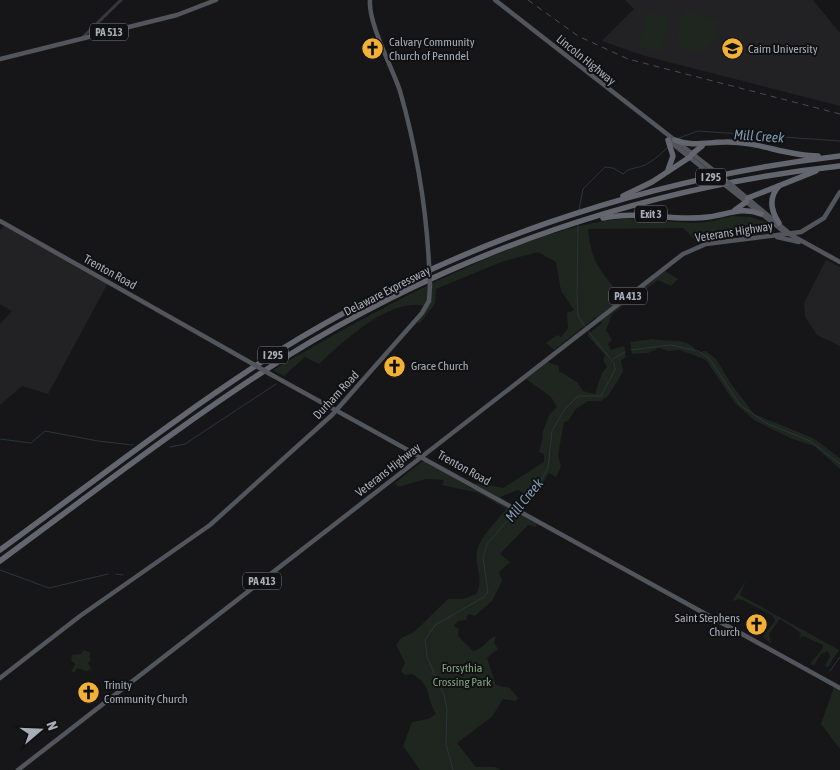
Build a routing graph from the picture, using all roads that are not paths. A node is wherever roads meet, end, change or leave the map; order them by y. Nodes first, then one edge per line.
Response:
1 (121, 0) edge
2 (216, 0) edge
3 (370, 0) edge
4 (496, 0) edge
5 (81, 39) junction
6 (0, 60) edge
7 (669, 138) junction
8 (706, 144) junction
9 (691, 156) junction
10 (840, 156) edge
11 (837, 166) edge
12 (666, 173) junction
13 (783, 183) junction
14 (840, 192) edge
15 (747, 200) junction
16 (602, 205) junction
17 (733, 211) junction
18 (761, 214) junction
19 (0, 221) edge
20 (582, 222) junction
21 (771, 222) junction
22 (779, 223) junction
23 (566, 226) joint
24 (806, 230) junction
25 (790, 234) junction
26 (769, 236) junction
27 (804, 244) junction
28 (840, 262) edge
29 (336, 410) junction
30 (422, 456) junction
31 (0, 550) edge
32 (0, 561) edge
33 (0, 678) edge
34 (840, 688) edge
35 (18, 770) edge

1 - 5 street
2 - 5 main road, PA 513
3 - 29 main road, Durham Road, bridge
4 - 7 main road, Lincoln Highway
5 - 6 main road, PA 513
7 - 8 highway
7 - 9 main road, Lincoln Highway
7 - 12 highway
8 - 9 highway
8 - 10 highway
9 - 12 highway
9 - 15 main road, Lincoln Highway, bridge
10 - 16 highway, Delaware Expressway / I 295
11 - 13 highway
11 - 20 highway, I 295
12 - 16 highway
13 - 15 highway
13 - 22 highway
14 - 24 main road
15 - 17 highway
15 - 18 main road
15 - 22 main road
16 - 31 highway, Delaware Expressway / I 295
17 - 18 highway
17 - 20 highway, Exit 3
18 - 21 main road
19 - 29 main road, Trenton Road, bridge
20 - 23 highway, Exit 3
21 - 25 main road
21 - 26 main road
22 - 25 main road
23 - 32 highway, Delaware Expressway / I 295
24 - 25 main road, Veterans Highway
24 - 27 main road
25 - 26 main road, Veterans Highway / PA 413
25 - 27 main road
26 - 27 main road
26 - 30 main road, Veterans Highway / PA 413
27 - 28 main road
29 - 30 main road, Trenton Road
29 - 33 main road, Durham Road
30 - 34 main road, Trenton Road
30 - 35 main road, Veterans Highway / PA 413

